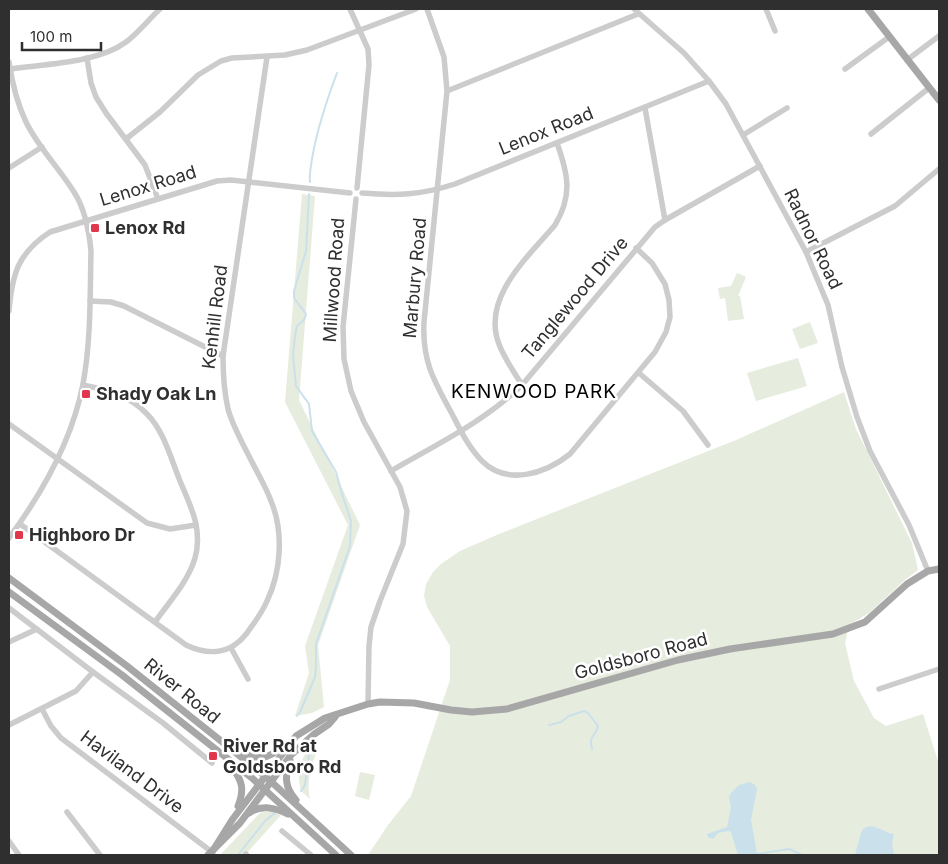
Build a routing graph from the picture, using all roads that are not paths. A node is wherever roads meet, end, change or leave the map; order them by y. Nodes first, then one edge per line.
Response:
1 (160, 9) edge
2 (350, 9) edge
3 (416, 9) edge
4 (427, 9) edge
5 (766, 9) edge
6 (868, 9) edge
7 (636, 11) edge
8 (360, 30) junction
9 (775, 31) dead end
10 (939, 36) edge
11 (888, 37) junction
12 (267, 57) junction
13 (87, 58) junction
14 (907, 60) junction
15 (9, 66) edge
16 (845, 69) dead end
17 (709, 81) junction
18 (929, 88) junction
19 (448, 91) junction
20 (939, 100) edge
21 (644, 108) junction
22 (787, 108) dead end
23 (870, 134) dead end
24 (743, 135) junction
25 (126, 139) junction
26 (558, 143) junction
27 (42, 148) junction
28 (760, 166) junction
29 (9, 168) edge
30 (939, 169) edge
31 (248, 182) junction
32 (357, 188) junction
33 (438, 189) junction
34 (350, 192) junction
35 (362, 193) junction
36 (356, 198) junction
37 (158, 199) junction
38 (86, 220) junction
39 (665, 220) junction
40 (636, 248) junction
41 (806, 252) junction
42 (90, 301) junction
43 (9, 311) edge
44 (223, 356) junction
45 (639, 372) junction
46 (83, 385) junction
47 (522, 385) junction
48 (9, 424) edge
49 (461, 431) junction
50 (708, 445) dead end
51 (58, 460) junction
52 (391, 471) junction
53 (20, 524) junction
54 (196, 525) junction
55 (9, 538) edge
56 (939, 569) edge
57 (928, 571) junction
58 (9, 578) edge
59 (9, 592) edge
60 (9, 608) edge
61 (154, 622) junction
62 (36, 629) junction
63 (9, 642) edge
64 (231, 648) junction
65 (939, 669) edge
66 (93, 672) junction
67 (248, 679) dead end
68 (879, 689) dead end
69 (368, 704) junction
70 (42, 709) junction
71 (335, 716) junction
72 (9, 725) edge
73 (214, 736) junction
74 (296, 736) junction
75 (291, 755) junction
76 (226, 758) junction
77 (212, 763) dead end
78 (265, 776) junction
79 (271, 782) junction
80 (258, 784) junction
81 (265, 790) junction
82 (67, 812) dead end
83 (247, 814) junction
84 (296, 818) junction
85 (310, 818) junction
86 (232, 820) junction
87 (282, 831) dead end
88 (9, 841) edge
89 (210, 853) edge
90 (19, 855) edge
91 (100, 855) edge
92 (311, 855) edge
93 (336, 855) edge
94 (351, 855) edge

1 - 13 street
2 - 8 street
3 - 8 street
4 - 19 street, Marbury Road
5 - 9 street
6 - 11 main road
7 - 17 street, Radnor Road
7 - 19 street
8 - 12 street
8 - 32 street
10 - 14 street
11 - 14 main road
11 - 16 street
12 - 25 street
12 - 31 street, Kenhill Road
13 - 15 street
13 - 25 street
14 - 18 main road
15 - 27 street
17 - 21 street, Lenox Road
17 - 24 street, Radnor Road
18 - 20 main road
18 - 23 street
19 - 33 street, Marbury Road
21 - 26 street, Lenox Road
21 - 39 street
22 - 24 street
24 - 28 street, Radnor Road
25 - 37 street
26 - 33 street, Lenox Road
26 - 47 street
27 - 29 street
27 - 38 street
28 - 39 street, Tanglewood Drive
28 - 41 street, Radnor Road
30 - 41 street
31 - 34 street, Lenox Road
31 - 37 street, Lenox Road
31 - 44 street, Kenhill Road
32 - 34 street
32 - 35 street
33 - 35 street, Lenox Road
33 - 49 street, Marbury Road
34 - 36 street
35 - 36 street
36 - 52 street, Millwood Road
37 - 38 street, Lenox Road
38 - 42 street
38 - 43 street, Lenox Road
39 - 40 street, Tanglewood Drive
40 - 45 street, Marbury Road
40 - 47 street, Tanglewood Drive
41 - 57 street, Radnor Road
42 - 44 street
42 - 46 street
44 - 64 street, Kenhill Road
45 - 49 street, Marbury Road
45 - 50 street
46 - 51 street
46 - 54 street
47 - 49 street, Tanglewood Drive
48 - 51 street
49 - 52 street, Tanglewood Drive
51 - 53 street
51 - 54 street
52 - 69 street, Millwood Road
53 - 55 street
53 - 61 street
54 - 61 street
56 - 57 main road, Goldsboro Road
57 - 69 main road, Goldsboro Road
58 - 73 main road, River Road
59 - 76 main road, River Road
60 - 62 street
61 - 64 street
62 - 63 street
62 - 66 street
64 - 67 street
65 - 68 street
66 - 70 street
66 - 77 street
69 - 71 main road, Goldsboro Road
70 - 72 street
70 - 89 street, Haviland Drive
71 - 74 main road, Goldsboro Road
71 - 75 main road, Goldsboro Road
73 - 74 main road
73 - 78 main road, River Road
74 - 78 main road, Goldsboro Road
75 - 79 main road, Goldsboro Road
75 - 85 main road
76 - 80 main road, River Road
76 - 86 main road
78 - 79 main road, River Road
78 - 80 main road, Goldsboro Road
79 - 81 main road, Goldsboro Road
79 - 85 main road, River Road
80 - 81 main road, River Road
80 - 86 main road, Goldsboro Road
81 - 83 main road, Goldsboro Road
81 - 84 main road, River Road
82 - 91 street
83 - 84 main road
83 - 89 main road, Goldsboro Road
84 - 93 main road, River Road
85 - 94 main road, River Road
86 - 89 main road, Goldsboro Road
87 - 92 street
88 - 90 street

